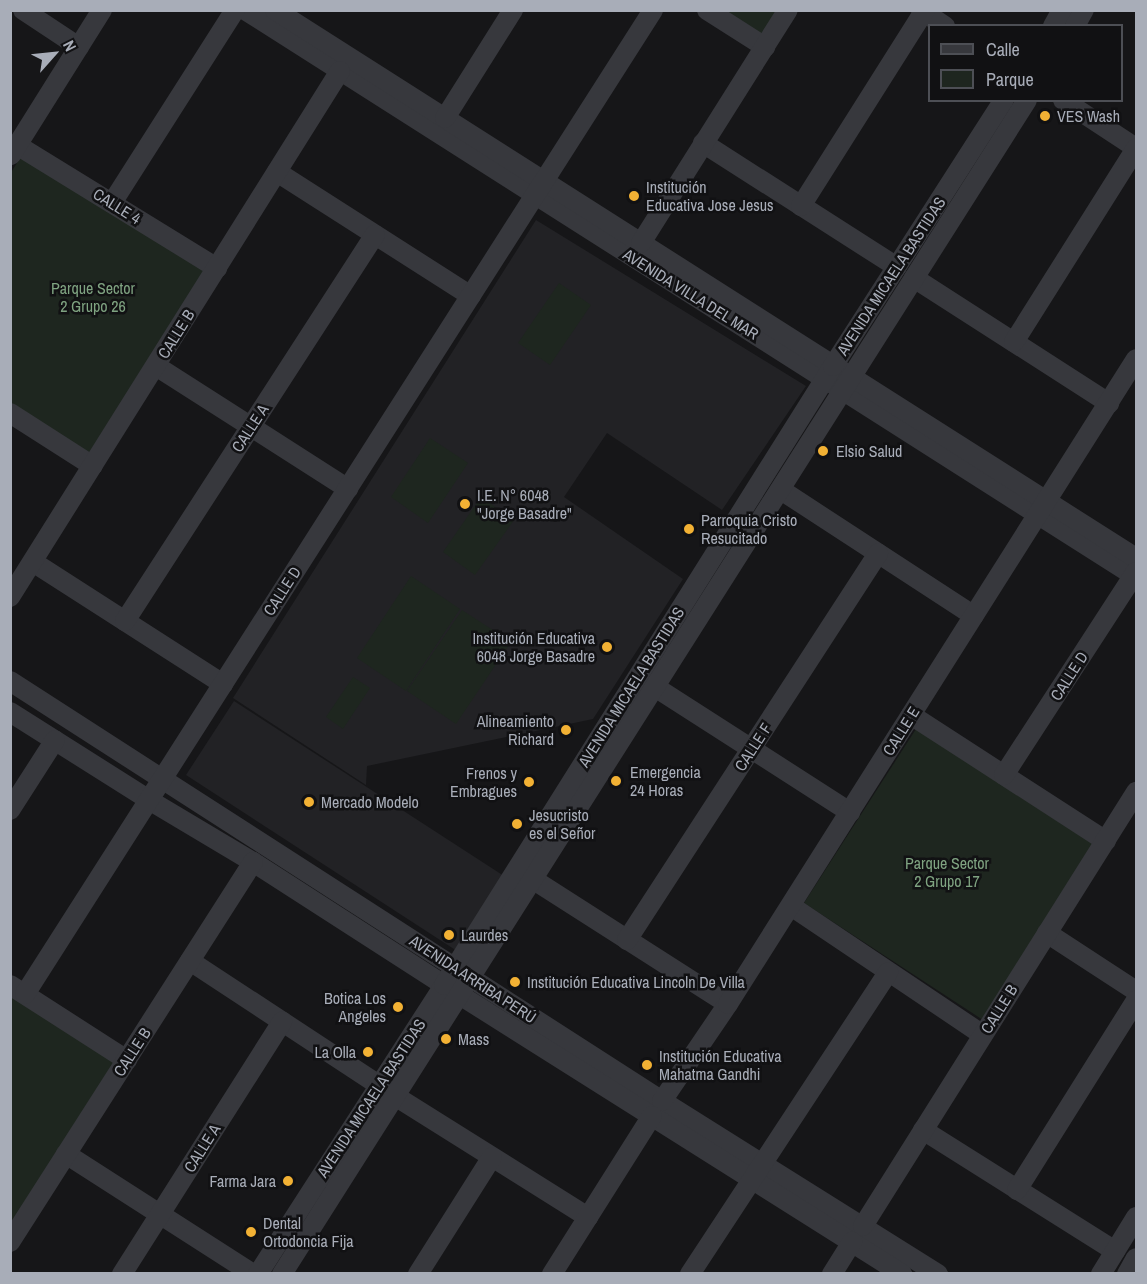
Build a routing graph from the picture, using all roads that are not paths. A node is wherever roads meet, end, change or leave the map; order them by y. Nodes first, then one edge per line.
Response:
1 (23, 10) edge
2 (102, 10) edge
3 (235, 10) edge
4 (245, 10) edge
5 (275, 10) edge
6 (654, 10) edge
7 (706, 10) edge
8 (788, 10) edge
9 (1062, 10) edge
10 (1084, 10) edge
11 (923, 11) edge
12 (504, 14) edge
13 (942, 24) edge
14 (1054, 24) edge
15 (1076, 24) edge
16 (79, 47) junction
17 (765, 47) junction
18 (340, 71) junction
19 (1003, 102) edge
20 (1026, 102) edge
21 (1066, 102) edge
22 (445, 118) junction
23 (704, 144) junction
24 (1137, 148) edge
25 (14, 150) edge
26 (277, 172) junction
27 (540, 188) junction
28 (112, 203) junction
29 (801, 206) junction
30 (375, 235) junction
31 (640, 243) junction
32 (897, 267) junction
33 (217, 268) junction
34 (914, 278) junction
35 (471, 296) junction
36 (1014, 342) junction
37 (1137, 359) edge
38 (156, 366) junction
39 (829, 373) junction
40 (847, 384) junction
41 (1109, 403) junction
42 (10, 413) edge
43 (251, 427) junction
44 (93, 466) junction
45 (348, 489) junction
46 (781, 490) junction
47 (1042, 509) junction
48 (878, 553) junction
49 (33, 562) junction
50 (1136, 571) edge
51 (10, 597) edge
52 (974, 616) junction
53 (125, 621) junction
54 (10, 681) edge
55 (223, 684) junction
56 (655, 687) junction
57 (10, 712) edge
58 (911, 716) junction
59 (55, 740) junction
60 (752, 749) junction
61 (1004, 775) junction
62 (163, 778) junction
63 (1137, 792) edge
64 (149, 800) junction
65 (10, 810) edge
66 (850, 812) junction
67 (1106, 841) junction
68 (253, 861) junction
69 (534, 880) junction
70 (790, 906) junction
71 (1047, 933) junction
72 (627, 940) junction
73 (190, 961) junction
74 (462, 972) junction
75 (888, 972) junction
76 (18, 990) edge
77 (451, 990) junction
78 (1137, 991) edge
79 (1137, 1000) edge
80 (729, 1004) junction
81 (282, 1022) junction
82 (983, 1035) junction
83 (127, 1060) junction
84 (387, 1091) junction
85 (657, 1108) junction
86 (923, 1130) junction
87 (66, 1155) junction
88 (492, 1157) junction
89 (757, 1171) junction
90 (1017, 1190) junction
91 (160, 1214) junction
92 (588, 1217) junction
93 (1137, 1217) edge
94 (858, 1234) junction
95 (10, 1242) edge
96 (1115, 1251) junction
97 (1137, 1258) edge
98 (123, 1274) edge
99 (255, 1274) edge
100 (282, 1274) edge
101 (418, 1274) edge
102 (552, 1274) edge
103 (690, 1274) edge
104 (832, 1274) edge
105 (902, 1274) edge
106 (938, 1274) edge
107 (1101, 1274) edge
108 (1126, 1274) edge

1 - 16 street
2 - 16 street
3 - 28 street
4 - 18 street, AVENIDA VILLA DEL MAR
5 - 22 street, AVENIDA VILLA DEL MAR
6 - 27 street, CALLE D
7 - 17 street
8 - 17 street
9 - 14 street
10 - 15 street
11 - 13 street
11 - 29 street
12 - 22 street
16 - 25 street
17 - 23 street
18 - 26 street, CALLE B
18 - 27 street, AVENIDA VILLA DEL MAR
19 - 32 street, AVENIDA MICAELA BASTIDAS
20 - 34 street, AVENIDA MICAELA BASTIDAS
21 - 24 street
22 - 27 street, AVENIDA VILLA DEL MAR
23 - 29 street
23 - 31 street
24 - 36 street
25 - 28 street, CALLE 4
26 - 30 street
26 - 33 street, CALLE B
27 - 31 street, AVENIDA VILLA DEL MAR
27 - 35 street, CALLE D
27 - 39 street, AVENIDA VILLA DEL MAR
28 - 33 street, CALLE 4
29 - 32 street
30 - 35 street
30 - 43 street, CALLE A
31 - 39 street, AVENIDA VILLA DEL MAR
32 - 39 street, AVENIDA MICAELA BASTIDAS
33 - 38 street, CALLE B
34 - 36 street
34 - 40 street, AVENIDA MICAELA BASTIDAS
35 - 45 street, CALLE D
36 - 41 street
37 - 41 street, CALLE E
38 - 43 street
38 - 44 street, CALLE B
39 - 40 street, AVENIDA VILLA DEL MAR
39 - 74 street, AVENIDA MICAELA BASTIDAS
40 - 46 street, AVENIDA MICAELA BASTIDAS
40 - 47 street, AVENIDA VILLA DEL MAR
41 - 47 street, CALLE E
42 - 44 street
43 - 45 street
43 - 53 street, CALLE A
44 - 49 street, CALLE B
45 - 55 street, CALLE D
46 - 48 street
46 - 56 street, AVENIDA MICAELA BASTIDAS
47 - 50 street, AVENIDA VILLA DEL MAR
47 - 52 street, CALLE E
48 - 52 street
48 - 60 street, CALLE F
49 - 51 street, CALLE B
49 - 53 street
50 - 61 street, CALLE D
52 - 58 street, CALLE E
53 - 55 street
54 - 62 street, AVENIDA ARRIBA PERÚ
55 - 62 street, CALLE D
56 - 60 street
56 - 69 street, AVENIDA MICAELA BASTIDAS
57 - 59 street, AVENIDA ARRIBA PERÚ
58 - 61 street
58 - 66 street, CALLE E
59 - 64 street, AVENIDA ARRIBA PERÚ
59 - 65 street
60 - 66 street
60 - 72 street, CALLE F
61 - 67 street
62 - 64 street, CALLE D
62 - 74 street, AVENIDA ARRIBA PERÚ
63 - 67 street, CALLE B
64 - 68 street, AVENIDA ARRIBA PERÚ
64 - 76 street, CALLE D
66 - 70 street, CALLE E
67 - 71 street, CALLE B
68 - 73 street, CALLE B
68 - 77 street, AVENIDA ARRIBA PERÚ
69 - 72 street
69 - 74 street, AVENIDA MICAELA BASTIDAS
70 - 75 street
70 - 80 street, CALLE E
71 - 78 street
71 - 82 street, CALLE B
72 - 80 street
73 - 81 street
73 - 83 street, CALLE B
74 - 77 street, AVENIDA MICAELA BASTIDAS
74 - 85 street, AVENIDA ARRIBA PERÚ
75 - 82 street
75 - 89 street
76 - 83 street
77 - 84 street, AVENIDA MICAELA BASTIDAS
77 - 85 street, AVENIDA ARRIBA PERÚ
79 - 90 street
80 - 85 street, CALLE E
81 - 84 street
81 - 91 street, CALLE A
82 - 86 street, CALLE B
83 - 87 street, CALLE B
84 - 88 street
84 - 99 street, AVENIDA MICAELA BASTIDAS
84 - 100 street, AVENIDA MICAELA BASTIDAS
85 - 89 street, AVENIDA ARRIBA PERÚ
85 - 92 street, CALLE E
86 - 90 street
86 - 94 street, CALLE B
87 - 91 street
87 - 95 street, CALLE B
88 - 92 street
88 - 101 street
89 - 94 street, AVENIDA ARRIBA PERÚ
89 - 103 street
90 - 96 street
91 - 98 street, CALLE A
91 - 99 street
92 - 102 street, CALLE E
93 - 96 street
94 - 104 street, CALLE B
94 - 105 street, AVENIDA ARRIBA PERÚ
94 - 106 street, AVENIDA ARRIBA PERÚ
96 - 107 street
97 - 108 street

